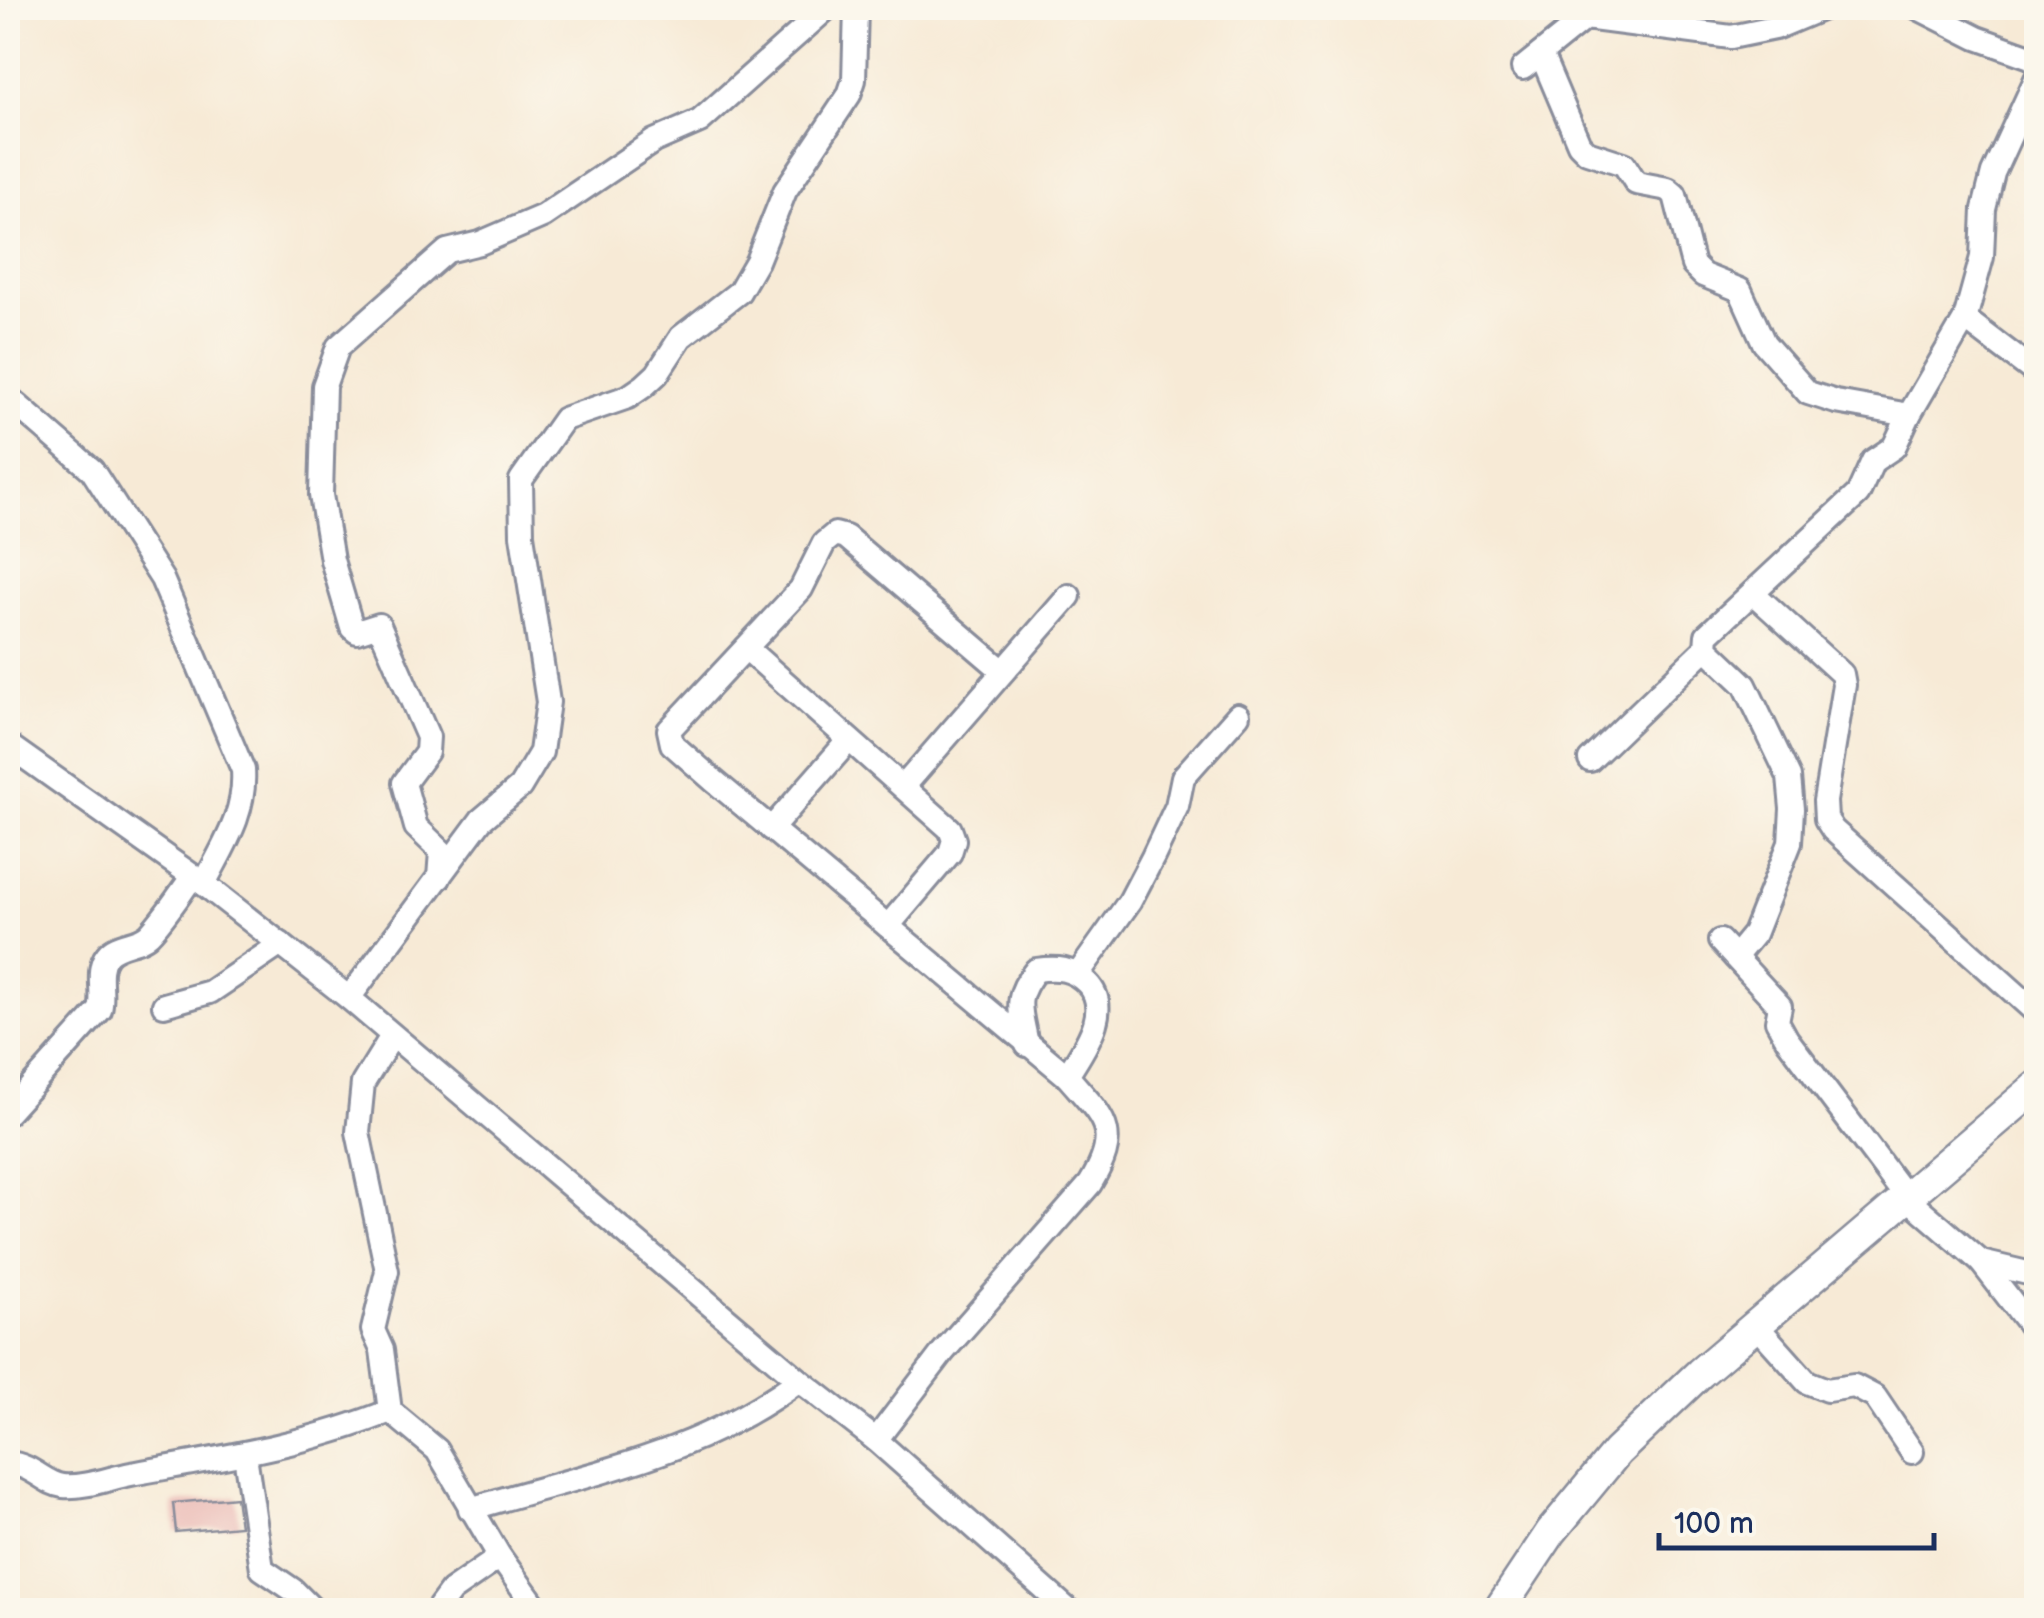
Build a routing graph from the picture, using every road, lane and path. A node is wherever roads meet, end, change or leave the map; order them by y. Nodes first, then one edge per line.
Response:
1 (827, 8) edge
2 (856, 8) edge
3 (1541, 8) edge
4 (1823, 8) edge
5 (1918, 8) edge
6 (1632, 16) edge
7 (1585, 18) junction
8 (2036, 60) edge
9 (2036, 79) edge
10 (1964, 319) junction
11 (2036, 373) edge
12 (8, 397) edge
13 (1909, 415) junction
14 (1753, 593) junction
15 (1069, 596) dead end
16 (746, 648) junction
17 (1706, 648) junction
18 (1002, 670) junction
19 (1238, 715) dead end
20 (850, 740) junction
21 (8, 745) edge
22 (1590, 760) dead end
23 (903, 788) junction
24 (1792, 809) junction
25 (1826, 810) junction
26 (771, 828) junction
27 (439, 878) junction
28 (198, 880) junction
29 (888, 926) junction
30 (281, 944) junction
31 (1078, 974) junction
32 (350, 998) junction
33 (164, 1005) dead end
34 (2036, 1012) edge
35 (392, 1036) junction
36 (1026, 1045) junction
37 (1066, 1076) junction
38 (2036, 1088) edge
39 (8, 1112) edge
40 (1906, 1197) junction
41 (1982, 1262) junction
42 (2036, 1275) edge
43 (1756, 1326) junction
44 (2036, 1334) edge
45 (799, 1380) junction
46 (390, 1411) junction
47 (876, 1440) junction
48 (1912, 1452) dead end
49 (245, 1454) junction
50 (8, 1464) edge
51 (470, 1508) junction
52 (500, 1557) junction
53 (1064, 1609) edge
54 (312, 1610) edge
55 (436, 1610) edge
56 (538, 1610) edge
57 (1499, 1610) edge

1 - 27 street
2 - 27 street
3 - 7 street
4 - 6 street
5 - 8 street
6 - 7 street
7 - 13 street
9 - 10 street
10 - 11 street
10 - 13 street
12 - 28 street
13 - 14 street
14 - 17 street
14 - 25 street
15 - 18 street
16 - 18 street
16 - 20 street
16 - 26 street
17 - 22 street
17 - 24 street
18 - 23 street
19 - 31 street
20 - 23 street
20 - 26 street
21 - 28 street
23 - 29 street
24 - 25 street
24 - 40 street
25 - 34 street
26 - 29 street
27 - 32 street
28 - 30 street
28 - 39 street
29 - 36 street
30 - 32 street
30 - 33 street
31 - 36 street
31 - 37 street
32 - 35 street
35 - 45 street
35 - 46 street
36 - 37 street
37 - 47 street
38 - 40 main road
40 - 41 street
40 - 43 main road
41 - 42 street
41 - 44 street
43 - 48 street
43 - 57 main road
45 - 47 street
45 - 51 street
46 - 49 street
46 - 51 street
47 - 53 street
49 - 50 street
49 - 54 street
51 - 52 street
52 - 55 street
52 - 56 street

